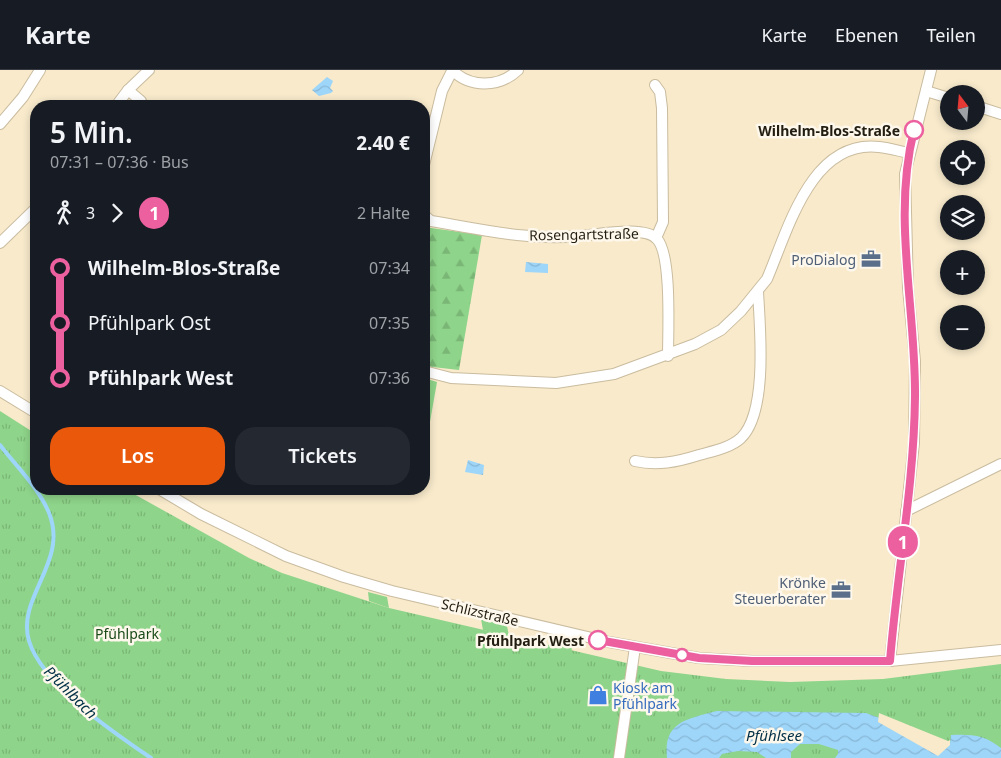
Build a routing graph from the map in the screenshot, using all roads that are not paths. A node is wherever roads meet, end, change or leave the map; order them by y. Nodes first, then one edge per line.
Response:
1 (40, 70) edge
2 (149, 70) edge
3 (452, 70) edge
4 (518, 70) edge
5 (930, 70) edge
6 (655, 86) dead end
7 (128, 90) junction
8 (926, 91) junction
9 (940, 95) edge
10 (120, 100) edge
11 (139, 100) edge
12 (985, 109) edge
13 (1001, 114) edge
14 (0, 124) edge
15 (430, 140) edge
16 (909, 153) junction
17 (30, 214) edge
18 (430, 221) edge
19 (656, 238) junction
20 (0, 243) edge
21 (758, 292) junction
22 (668, 356) junction
23 (430, 373) edge
24 (0, 391) edge
25 (30, 409) edge
26 (635, 461) dead end
27 (1001, 464) edge
28 (169, 495) edge
29 (906, 511) junction
30 (635, 646) junction
31 (1001, 650) edge
32 (890, 661) junction
33 (619, 758) edge

1 - 14 street
2 - 7 street
3 - 4 street
3 - 15 street
5 - 8 street
6 - 19 street, Rosengartstraße
7 - 10 street
7 - 11 street
8 - 9 street
8 - 16 street
12 - 13 street
16 - 21 street
16 - 29 street
17 - 20 street
18 - 19 street, Rosengartstraße
19 - 22 street, Rosengartstraße
21 - 22 street
21 - 26 street
22 - 23 street
24 - 25 street
27 - 29 street
28 - 30 street, Schlizstraße
29 - 32 street
30 - 32 street, Schlizstraße
30 - 33 street
31 - 32 street, Schlizstraße

